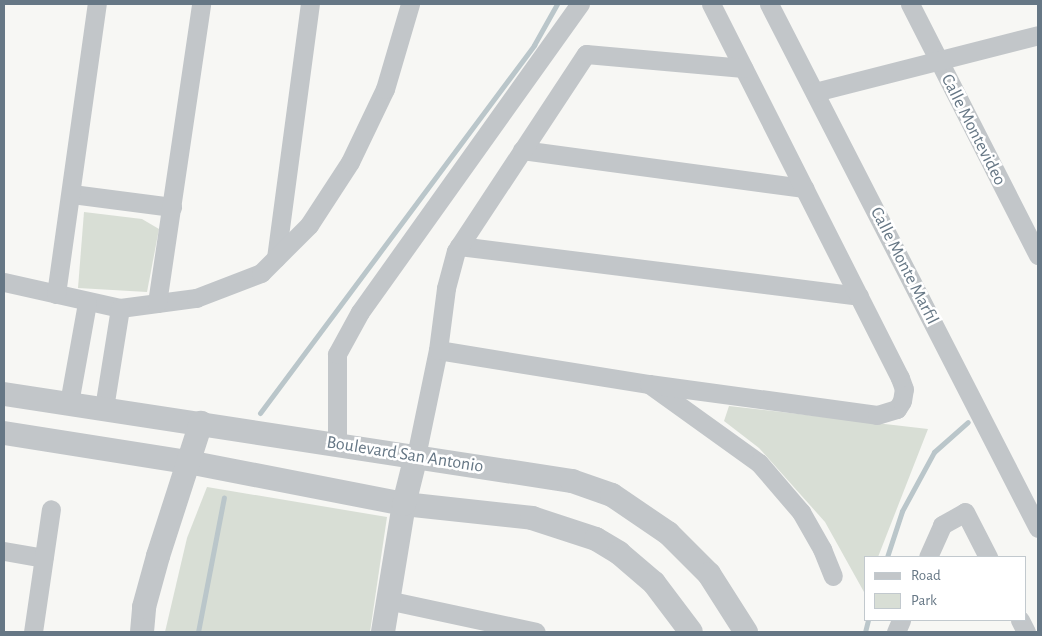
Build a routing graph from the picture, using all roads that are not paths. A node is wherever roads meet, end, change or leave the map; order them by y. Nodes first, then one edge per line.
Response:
1 (97, 4) edge
2 (201, 4) edge
3 (310, 4) edge
4 (410, 4) edge
5 (580, 4) edge
6 (711, 4) edge
7 (769, 4) edge
8 (910, 4) edge
9 (1038, 35) edge
10 (937, 60) junction
11 (743, 68) junction
12 (815, 92) junction
13 (522, 150) junction
14 (804, 188) junction
15 (72, 194) junction
16 (172, 207) junction
17 (459, 246) junction
18 (1038, 255) edge
19 (276, 258) junction
20 (4, 282) edge
21 (56, 294) junction
22 (859, 296) junction
23 (87, 303) junction
24 (158, 303) junction
25 (120, 308) junction
26 (438, 350) junction
27 (648, 384) junction
28 (4, 394) edge
29 (69, 403) junction
30 (104, 408) junction
31 (201, 423) junction
32 (4, 433) edge
33 (337, 444) junction
34 (416, 456) junction
35 (188, 462) junction
36 (404, 504) junction
37 (51, 509) dead end
38 (1038, 528) edge
39 (4, 551) edge
40 (928, 556) edge
41 (987, 556) edge
42 (43, 558) junction
43 (832, 576) dead end
44 (387, 600) junction
45 (497, 627) edge
46 (32, 632) edge
47 (142, 632) edge
48 (383, 632) edge
49 (536, 632) edge
50 (692, 632) edge
51 (746, 632) edge

1 - 15 street
2 - 16 street
3 - 19 street
4 - 19 street
5 - 33 street
6 - 11 street
7 - 12 street, Calle Monte Marfil
8 - 10 street, Calle Montevideo
9 - 10 street
10 - 12 street
10 - 18 street, Calle Montevideo
11 - 13 street
11 - 14 street
12 - 38 street, Calle Monte Marfil
13 - 14 street
13 - 17 street
14 - 22 street
15 - 16 street
15 - 21 street
16 - 24 street
17 - 22 street
17 - 26 street
19 - 24 street
20 - 21 street
21 - 23 street
22 - 27 street
23 - 25 street
23 - 29 street
24 - 25 street
25 - 30 street
26 - 27 street
26 - 34 street
27 - 43 street
28 - 29 street, Boulevard San Antonio
29 - 30 street, Boulevard San Antonio
30 - 31 street, Boulevard San Antonio
31 - 33 street, Boulevard San Antonio
31 - 35 street
32 - 35 street
33 - 34 street, Boulevard San Antonio
34 - 36 street
34 - 51 street, Boulevard San Antonio
35 - 36 street
35 - 47 street
36 - 44 street
36 - 50 street
37 - 42 street
39 - 42 street
40 - 41 street
42 - 46 street
44 - 45 street
44 - 48 street
45 - 49 street

